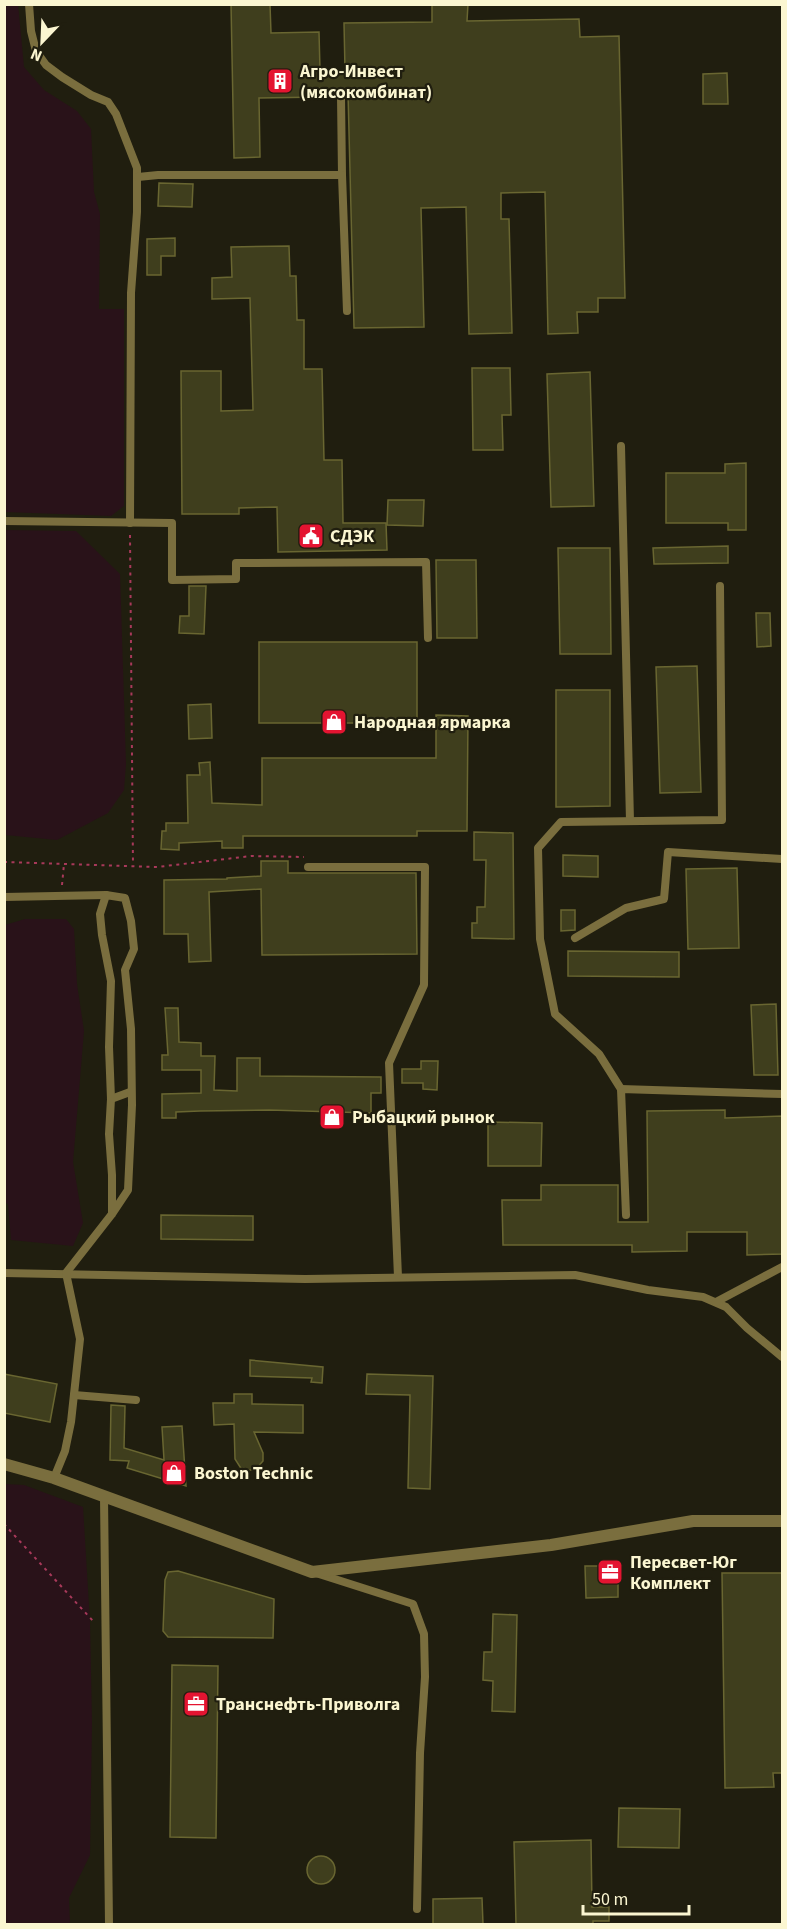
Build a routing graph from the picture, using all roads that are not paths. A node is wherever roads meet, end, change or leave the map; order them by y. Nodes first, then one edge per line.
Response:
1 (29, 4) edge
2 (341, 97) dead end
3 (342, 175) junction
4 (138, 177) junction
5 (347, 311) dead end
6 (621, 446) dead end
7 (4, 521) edge
8 (130, 523) junction
9 (720, 586) dead end
10 (428, 638) dead end
11 (630, 821) junction
12 (783, 859) edge
13 (308, 867) dead end
14 (106, 895) junction
15 (4, 897) edge
16 (575, 938) dead end
17 (621, 1089) junction
18 (130, 1092) junction
19 (783, 1095) edge
20 (111, 1099) junction
21 (112, 1214) junction
22 (626, 1215) dead end
23 (783, 1267) edge
24 (4, 1273) edge
25 (66, 1273) junction
26 (398, 1277) junction
27 (716, 1302) junction
28 (783, 1357) edge
29 (74, 1395) junction
30 (136, 1400) dead end
31 (4, 1464) edge
32 (54, 1478) junction
33 (105, 1497) junction
34 (783, 1521) edge
35 (312, 1572) junction
36 (417, 1909) dead end
37 (109, 1924) edge

1 - 4 lane
2 - 3 lane
3 - 4 lane
3 - 5 lane
4 - 8 lane
6 - 11 lane
7 - 8 lane
8 - 10 lane
9 - 11 lane
11 - 17 lane
12 - 16 lane
13 - 26 lane
14 - 15 lane
14 - 18 lane
14 - 20 lane
17 - 19 lane
17 - 22 lane
18 - 20 lane
18 - 21 lane
20 - 21 lane
21 - 25 lane
23 - 27 lane
24 - 25 lane
25 - 26 lane
25 - 29 lane
26 - 27 lane
27 - 28 lane
29 - 30 lane
29 - 32 lane
31 - 32 street
32 - 33 street
33 - 35 street
33 - 37 lane
34 - 35 street
35 - 36 lane

